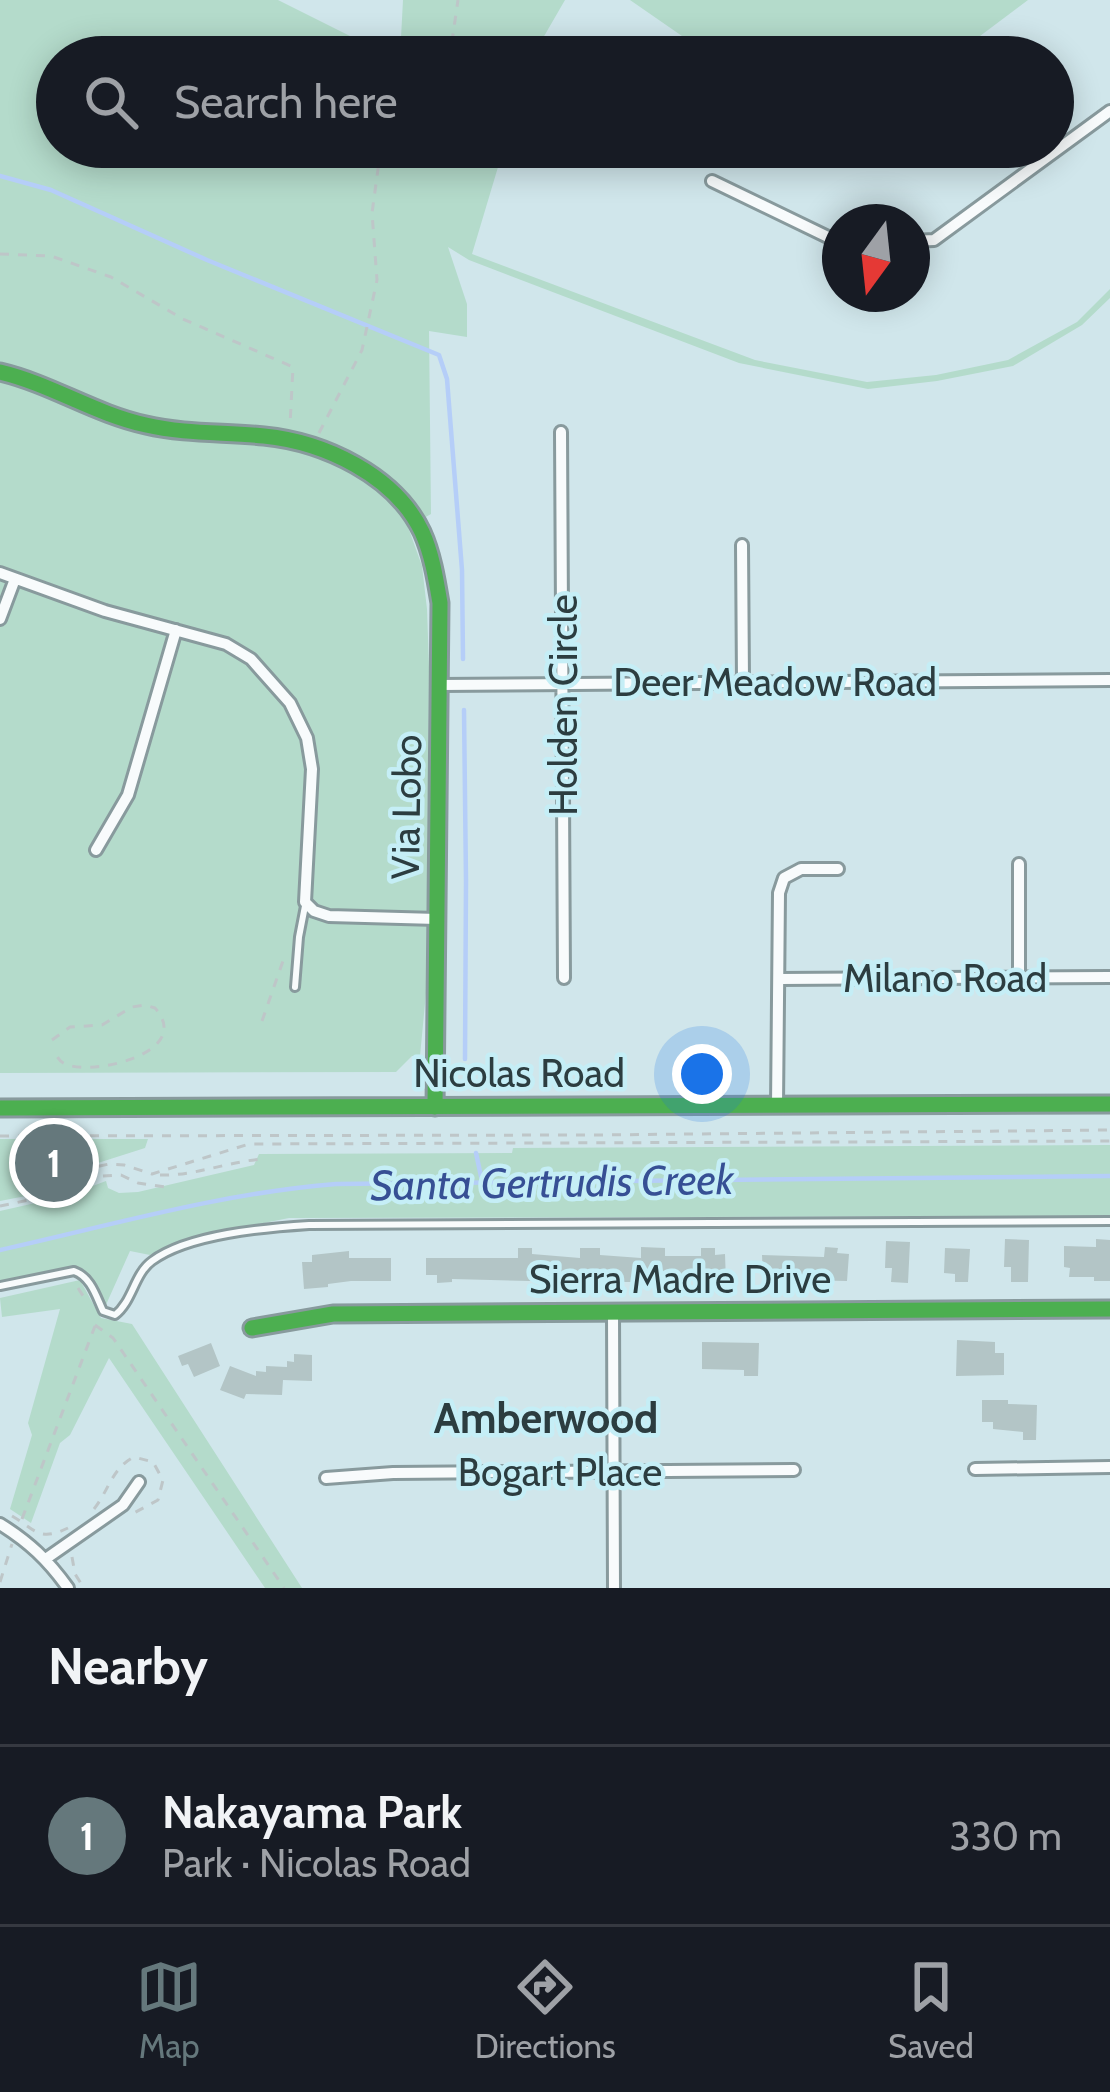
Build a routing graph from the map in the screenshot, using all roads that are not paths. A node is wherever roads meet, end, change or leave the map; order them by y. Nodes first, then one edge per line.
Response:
1 (1110, 111) edge
2 (1074, 137) edge
3 (1032, 168) edge
4 (712, 181) dead end
5 (822, 233) edge
6 (930, 239) edge
7 (0, 372) edge
8 (561, 432) dead end
9 (742, 545) dead end
10 (0, 573) edge
11 (15, 579) junction
12 (0, 619) edge
13 (176, 630) junction
14 (1110, 680) edge
15 (743, 681) junction
16 (562, 683) junction
17 (440, 685) junction
18 (96, 850) dead end
19 (1019, 864) dead end
20 (838, 869) dead end
21 (305, 902) junction
22 (437, 919) junction
23 (1110, 977) edge
24 (564, 978) dead end
25 (1019, 978) junction
26 (779, 979) junction
27 (295, 987) dead end
28 (1110, 1104) edge
29 (435, 1106) junction
30 (777, 1106) junction
31 (0, 1108) edge
32 (1110, 1221) edge
33 (0, 1286) edge
34 (1110, 1309) edge
35 (613, 1312) junction
36 (252, 1328) dead end
37 (1110, 1467) edge
38 (975, 1468) dead end
39 (794, 1470) dead end
40 (614, 1471) junction
41 (326, 1478) dead end
42 (139, 1482) dead end
43 (0, 1524) edge
44 (47, 1558) junction
45 (68, 1588) edge
46 (614, 1588) edge

1 - 2 street
3 - 6 street
4 - 5 street
7 - 17 street, Via Lobo
8 - 16 street, Holden Circle
9 - 15 street
10 - 11 street
11 - 12 street
11 - 13 street
13 - 18 street
13 - 21 street
14 - 15 street, Deer Meadow Road
15 - 16 street, Deer Meadow Road
16 - 17 street, Deer Meadow Road
16 - 24 street, Holden Circle
17 - 22 street, Via Lobo
19 - 25 street
20 - 26 street
21 - 22 street
21 - 27 lane
22 - 29 street, Via Lobo
23 - 25 street, Milano Road
25 - 26 street, Milano Road
26 - 30 street
28 - 30 street, Nicolas Road
29 - 30 street, Nicolas Road
29 - 31 street, Nicolas Road
32 - 33 lane
34 - 35 street, Sierra Madre Drive
35 - 36 street, Sierra Madre Drive
35 - 40 street
37 - 38 street
39 - 40 street, Bogart Place
40 - 41 street, Bogart Place
40 - 46 street
42 - 44 street
43 - 44 street
44 - 45 street

